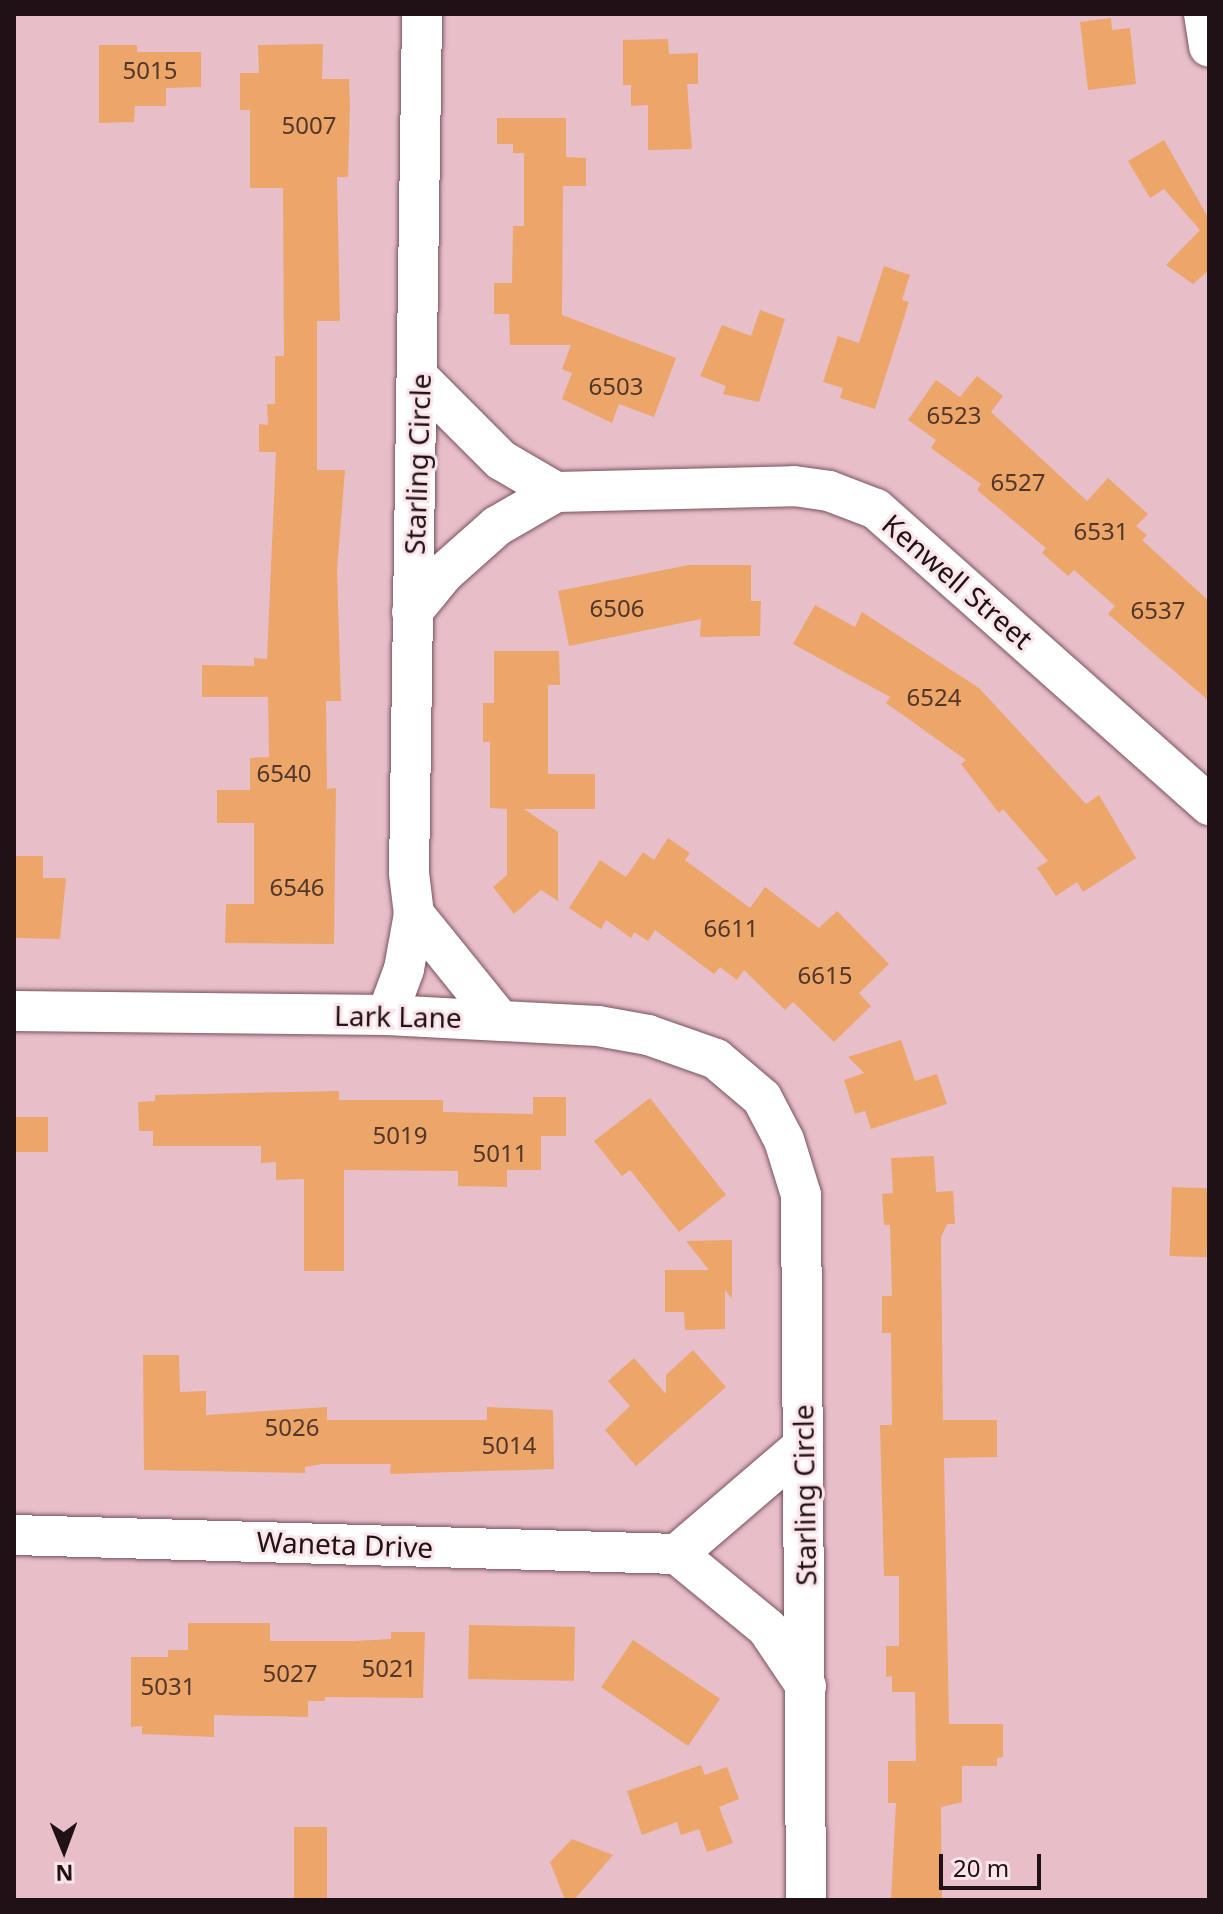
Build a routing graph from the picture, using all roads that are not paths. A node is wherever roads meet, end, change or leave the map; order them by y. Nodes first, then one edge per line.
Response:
1 (422, 14) edge
2 (1204, 14) edge
3 (1209, 47) edge
4 (420, 379) junction
5 (556, 492) junction
6 (412, 612) junction
7 (1209, 805) edge
8 (414, 914) junction
9 (14, 1011) edge
10 (387, 1015) junction
11 (498, 1018) junction
12 (762, 1098) joint
13 (802, 1447) junction
14 (14, 1535) edge
15 (677, 1554) junction
16 (806, 1686) junction
17 (806, 1900) edge

1 - 4 street, Starling Circle
2 - 3 street
4 - 5 street
4 - 6 street, Starling Circle
5 - 6 street, Kenwell Street
5 - 7 street, Kenwell Street
6 - 8 street, Starling Circle
8 - 10 street, Starling Circle
8 - 11 street
9 - 10 street, Lark Lane
10 - 11 street, Lark Lane
11 - 12 street, Lark Lane
12 - 13 street, Starling Circle
13 - 15 street
13 - 16 street, Starling Circle
14 - 15 street, Waneta Drive
15 - 16 street
16 - 17 street, Starling Circle

